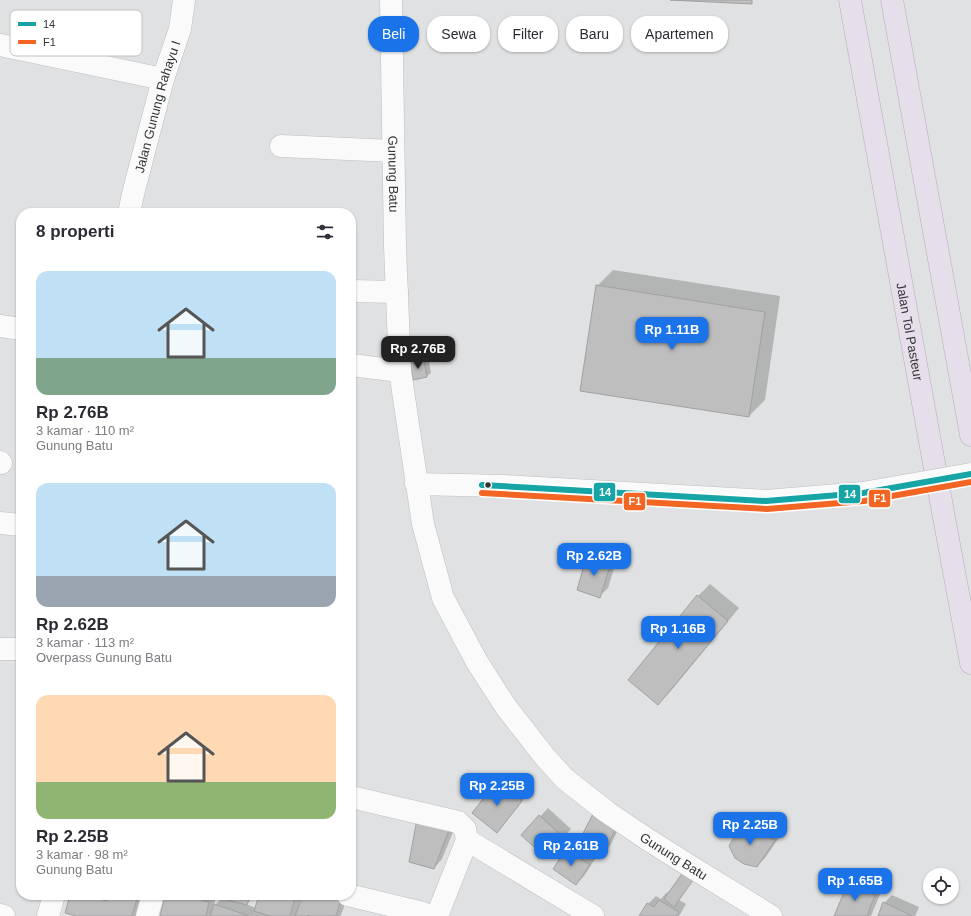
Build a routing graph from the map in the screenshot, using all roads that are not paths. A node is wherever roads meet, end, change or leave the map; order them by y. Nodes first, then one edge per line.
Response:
1 (184, 0) edge
2 (391, 0) edge
3 (850, 0) edge
4 (892, 0) edge
5 (0, 45) edge
6 (10, 47) edge
7 (53, 56) edge
8 (164, 79) junction
9 (281, 146) dead end
10 (393, 151) junction
11 (131, 208) edge
12 (356, 291) edge
13 (397, 292) junction
14 (0, 326) edge
15 (16, 328) edge
16 (356, 366) edge
17 (400, 371) junction
18 (971, 435) edge
19 (971, 474) edge
20 (416, 484) junction
21 (0, 523) edge
22 (16, 525) edge
23 (0, 649) edge
24 (16, 649) edge
25 (971, 663) edge
26 (356, 798) edge
27 (467, 840) junction
28 (356, 897) edge
29 (53, 900) edge
30 (152, 900) edge
31 (430, 914) edge
32 (0, 915) edge
33 (4, 916) edge
34 (48, 916) edge
35 (147, 916) edge
36 (593, 916) edge
37 (771, 916) edge

1 - 8 street, Jalan Gunung Rahayu I
2 - 10 street, Gunung Batu
3 - 25 highway, Jalan Tol Pasteur
4 - 18 highway
5 - 6 street
7 - 8 street
8 - 11 street, Jalan Gunung Rahayu I
9 - 10 street
10 - 13 street, Gunung Batu
12 - 13 street
13 - 17 street, Gunung Batu
14 - 15 street
16 - 17 street
17 - 20 street, Gunung Batu
19 - 20 street, bridge
20 - 37 street, Gunung Batu
21 - 22 street
23 - 24 street
26 - 27 street
27 - 31 street
27 - 36 street
28 - 31 street
29 - 34 street
30 - 35 street
32 - 33 street

